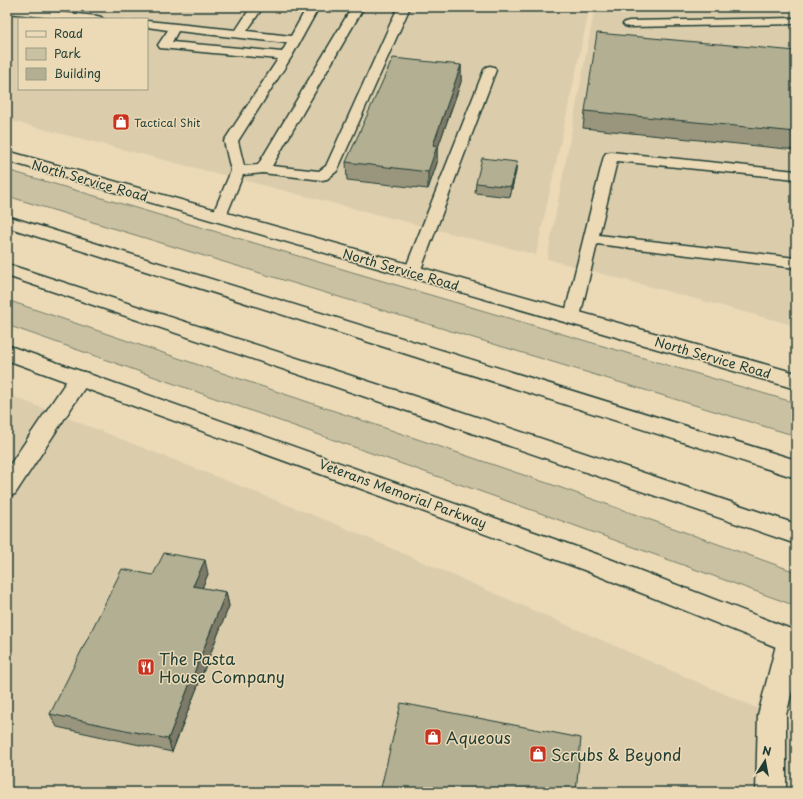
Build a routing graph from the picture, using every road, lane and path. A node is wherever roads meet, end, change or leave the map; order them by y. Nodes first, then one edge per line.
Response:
1 (257, 7) edge
2 (313, 7) edge
3 (358, 7) edge
4 (404, 7) edge
5 (7, 10) edge
6 (87, 18) edge
7 (796, 21) edge
8 (148, 24) edge
9 (629, 24) dead end
10 (175, 27) junction
11 (239, 34) junction
12 (295, 40) junction
13 (286, 56) junction
14 (490, 70) dead end
15 (7, 156) edge
16 (262, 169) junction
17 (238, 171) junction
18 (796, 175) edge
19 (219, 216) junction
20 (7, 221) edge
21 (591, 239) junction
22 (796, 263) edge
23 (7, 270) edge
24 (412, 272) junction
25 (572, 317) junction
26 (7, 352) edge
27 (80, 378) junction
28 (796, 381) edge
29 (796, 469) edge
30 (7, 488) edge
31 (796, 534) edge
32 (794, 642) edge
33 (771, 792) edge

1 - 11 lane
2 - 12 lane
3 - 16 lane
4 - 16 lane
5 - 6 lane
7 - 9 lane
8 - 10 lane
10 - 11 lane
10 - 13 lane
11 - 12 lane
12 - 13 lane
13 - 17 lane
14 - 24 lane
15 - 19 main road, North Service Road
16 - 17 lane
17 - 19 lane
18 - 21 lane
19 - 24 main road, North Service Road
20 - 29 main road
21 - 22 lane
21 - 25 lane
23 - 31 main road
24 - 25 main road, North Service Road
25 - 28 main road, North Service Road
26 - 27 main road, Veterans Memorial Parkway
27 - 30 main road
27 - 32 main road, Veterans Memorial Parkway
32 - 33 main road

